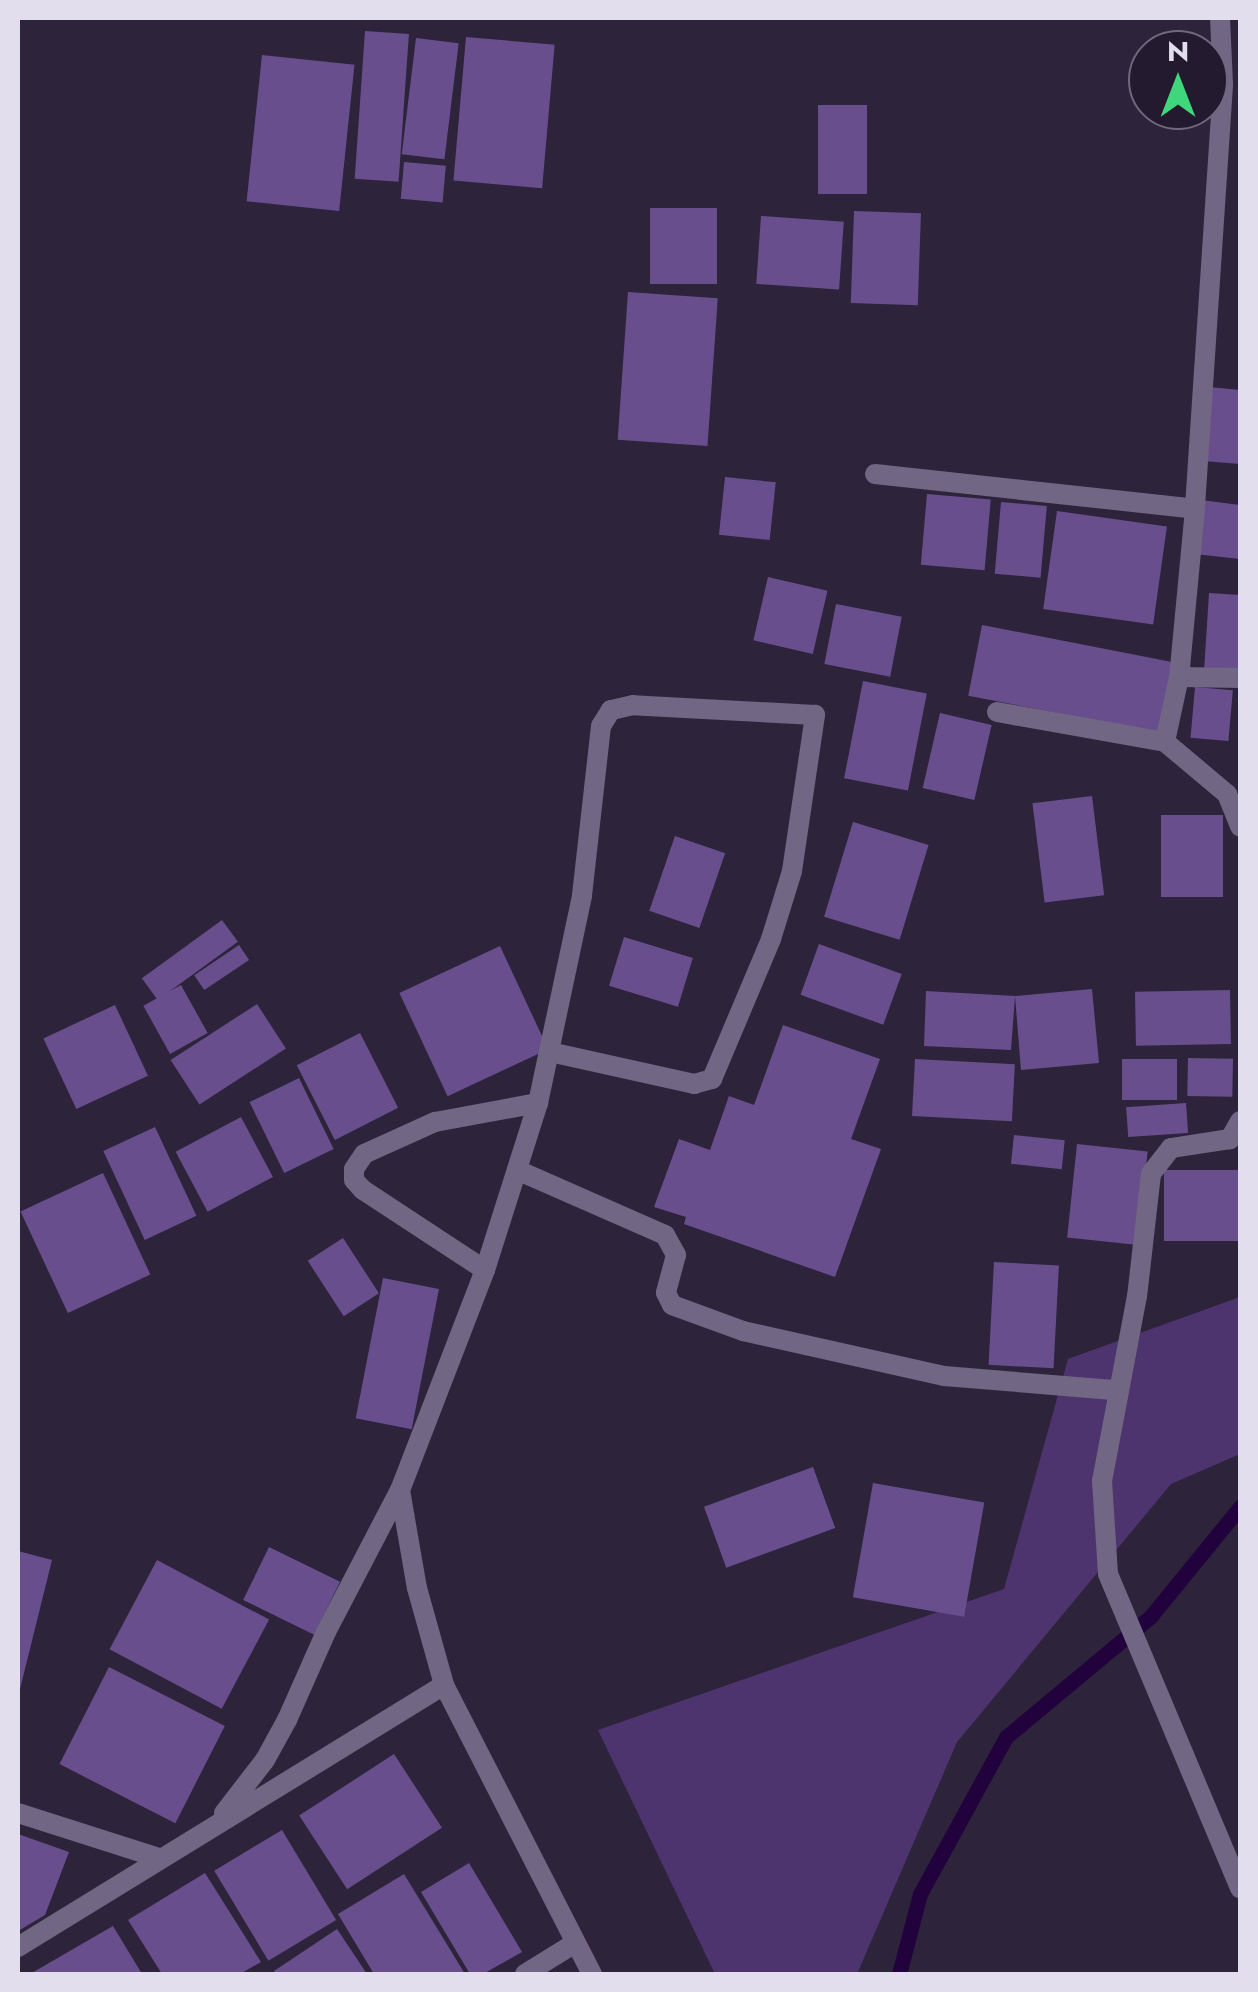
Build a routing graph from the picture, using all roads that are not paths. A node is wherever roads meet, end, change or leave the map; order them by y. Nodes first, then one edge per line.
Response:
1 (1220, 18) edge
2 (1232, 85) edge
3 (875, 474) dead end
4 (1195, 509) junction
5 (1180, 677) junction
6 (1240, 678) edge
7 (997, 712) dead end
8 (1165, 742) junction
9 (1240, 828) edge
10 (550, 1052) junction
11 (538, 1103) junction
12 (1240, 1121) edge
13 (517, 1170) junction
14 (486, 1270) junction
15 (1116, 1390) junction
16 (400, 1490) junction
17 (444, 1685) junction
18 (18, 1813) edge
19 (217, 1823) junction
20 (159, 1858) junction
21 (1240, 1888) edge
22 (574, 1943) junction
23 (18, 1947) edge
24 (525, 1974) edge
25 (592, 1974) edge

1 - 2 street
2 - 4 street
3 - 4 street
4 - 5 street
5 - 6 street
5 - 8 street
7 - 8 street
8 - 9 street
10 - 10 street
10 - 11 street
11 - 13 street
11 - 14 street
12 - 15 street
13 - 14 street
13 - 15 street
14 - 16 street
15 - 21 street
16 - 17 street
16 - 19 street
17 - 19 street
17 - 22 street
18 - 20 street
19 - 20 street
20 - 23 street
22 - 24 street
22 - 25 street

